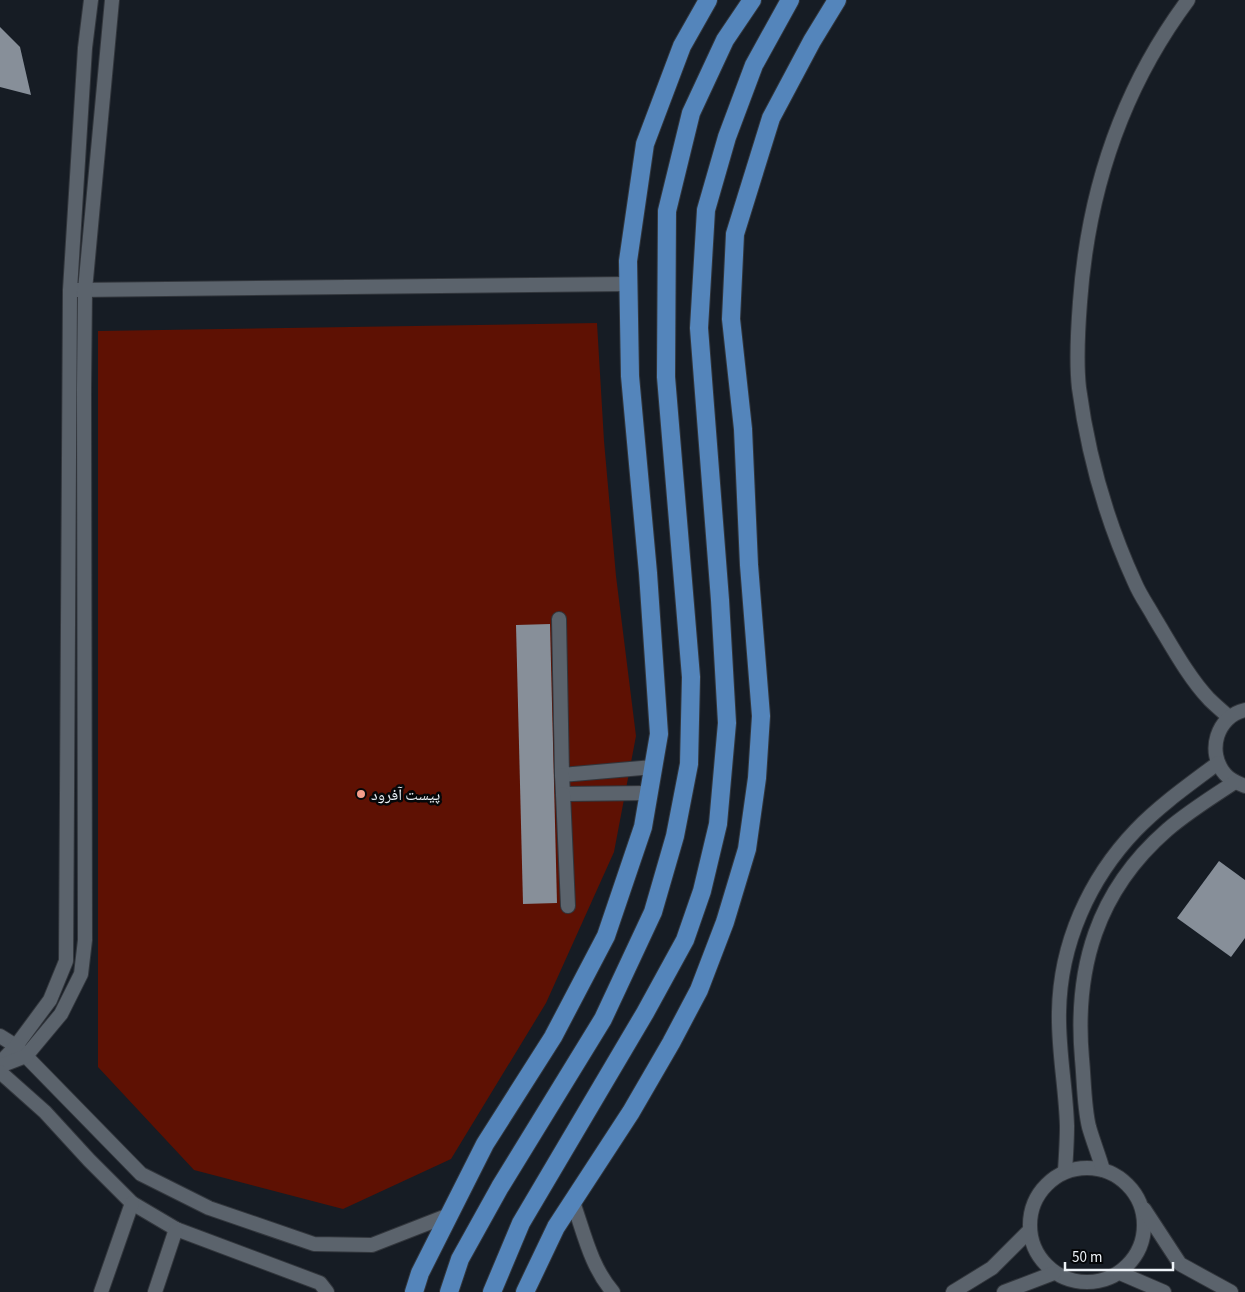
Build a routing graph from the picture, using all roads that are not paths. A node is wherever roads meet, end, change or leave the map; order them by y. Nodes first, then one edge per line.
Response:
1 (91, 0) edge
2 (112, 0) edge
3 (708, 0) edge
4 (752, 0) edge
5 (790, 0) edge
6 (837, 0) edge
7 (1188, 0) edge
8 (628, 284) junction
9 (70, 290) junction
10 (85, 290) junction
11 (558, 619) dead end
12 (1245, 710) edge
13 (1229, 717) junction
14 (1218, 762) junction
15 (653, 767) junction
16 (562, 774) junction
17 (1240, 784) edge
18 (648, 793) junction
19 (563, 794) junction
20 (568, 906) dead end
21 (0, 1036) edge
22 (16, 1046) junction
23 (26, 1056) junction
24 (0, 1064) edge
25 (0, 1072) edge
26 (1103, 1170) junction
27 (1065, 1171) junction
28 (1138, 1198) junction
29 (573, 1202) junction
30 (132, 1203) junction
31 (449, 1215) junction
32 (176, 1229) junction
33 (1030, 1231) junction
34 (1054, 1273) junction
35 (1120, 1273) junction
36 (101, 1292) edge
37 (155, 1292) edge
38 (327, 1292) edge
39 (414, 1292) edge
40 (449, 1292) edge
41 (492, 1292) edge
42 (525, 1292) edge
43 (613, 1292) edge
44 (952, 1292) edge
45 (1004, 1292) edge
46 (1164, 1292) edge
47 (1231, 1292) edge

1 - 9 street
2 - 10 street
3 - 8 main road
4 - 40 main road
5 - 41 main road
6 - 29 main road
7 - 13 street
8 - 10 street
8 - 15 main road
9 - 10 street
9 - 22 street
10 - 23 street
11 - 16 street
12 - 13 street
13 - 14 street
14 - 17 street
14 - 27 street
15 - 16 street
15 - 18 main road
16 - 19 street
17 - 26 street
18 - 19 street
18 - 31 main road
19 - 20 street
21 - 22 street
22 - 23 street
22 - 24 street
23 - 24 street
23 - 31 street
25 - 30 street
26 - 27 street
26 - 28 street
27 - 33 street
28 - 35 street
28 - 47 street
29 - 42 main road
29 - 43 street
30 - 32 street
30 - 36 street
31 - 39 main road
32 - 37 street
32 - 38 street
33 - 34 street
33 - 44 street
34 - 35 street
34 - 45 street
35 - 46 street

